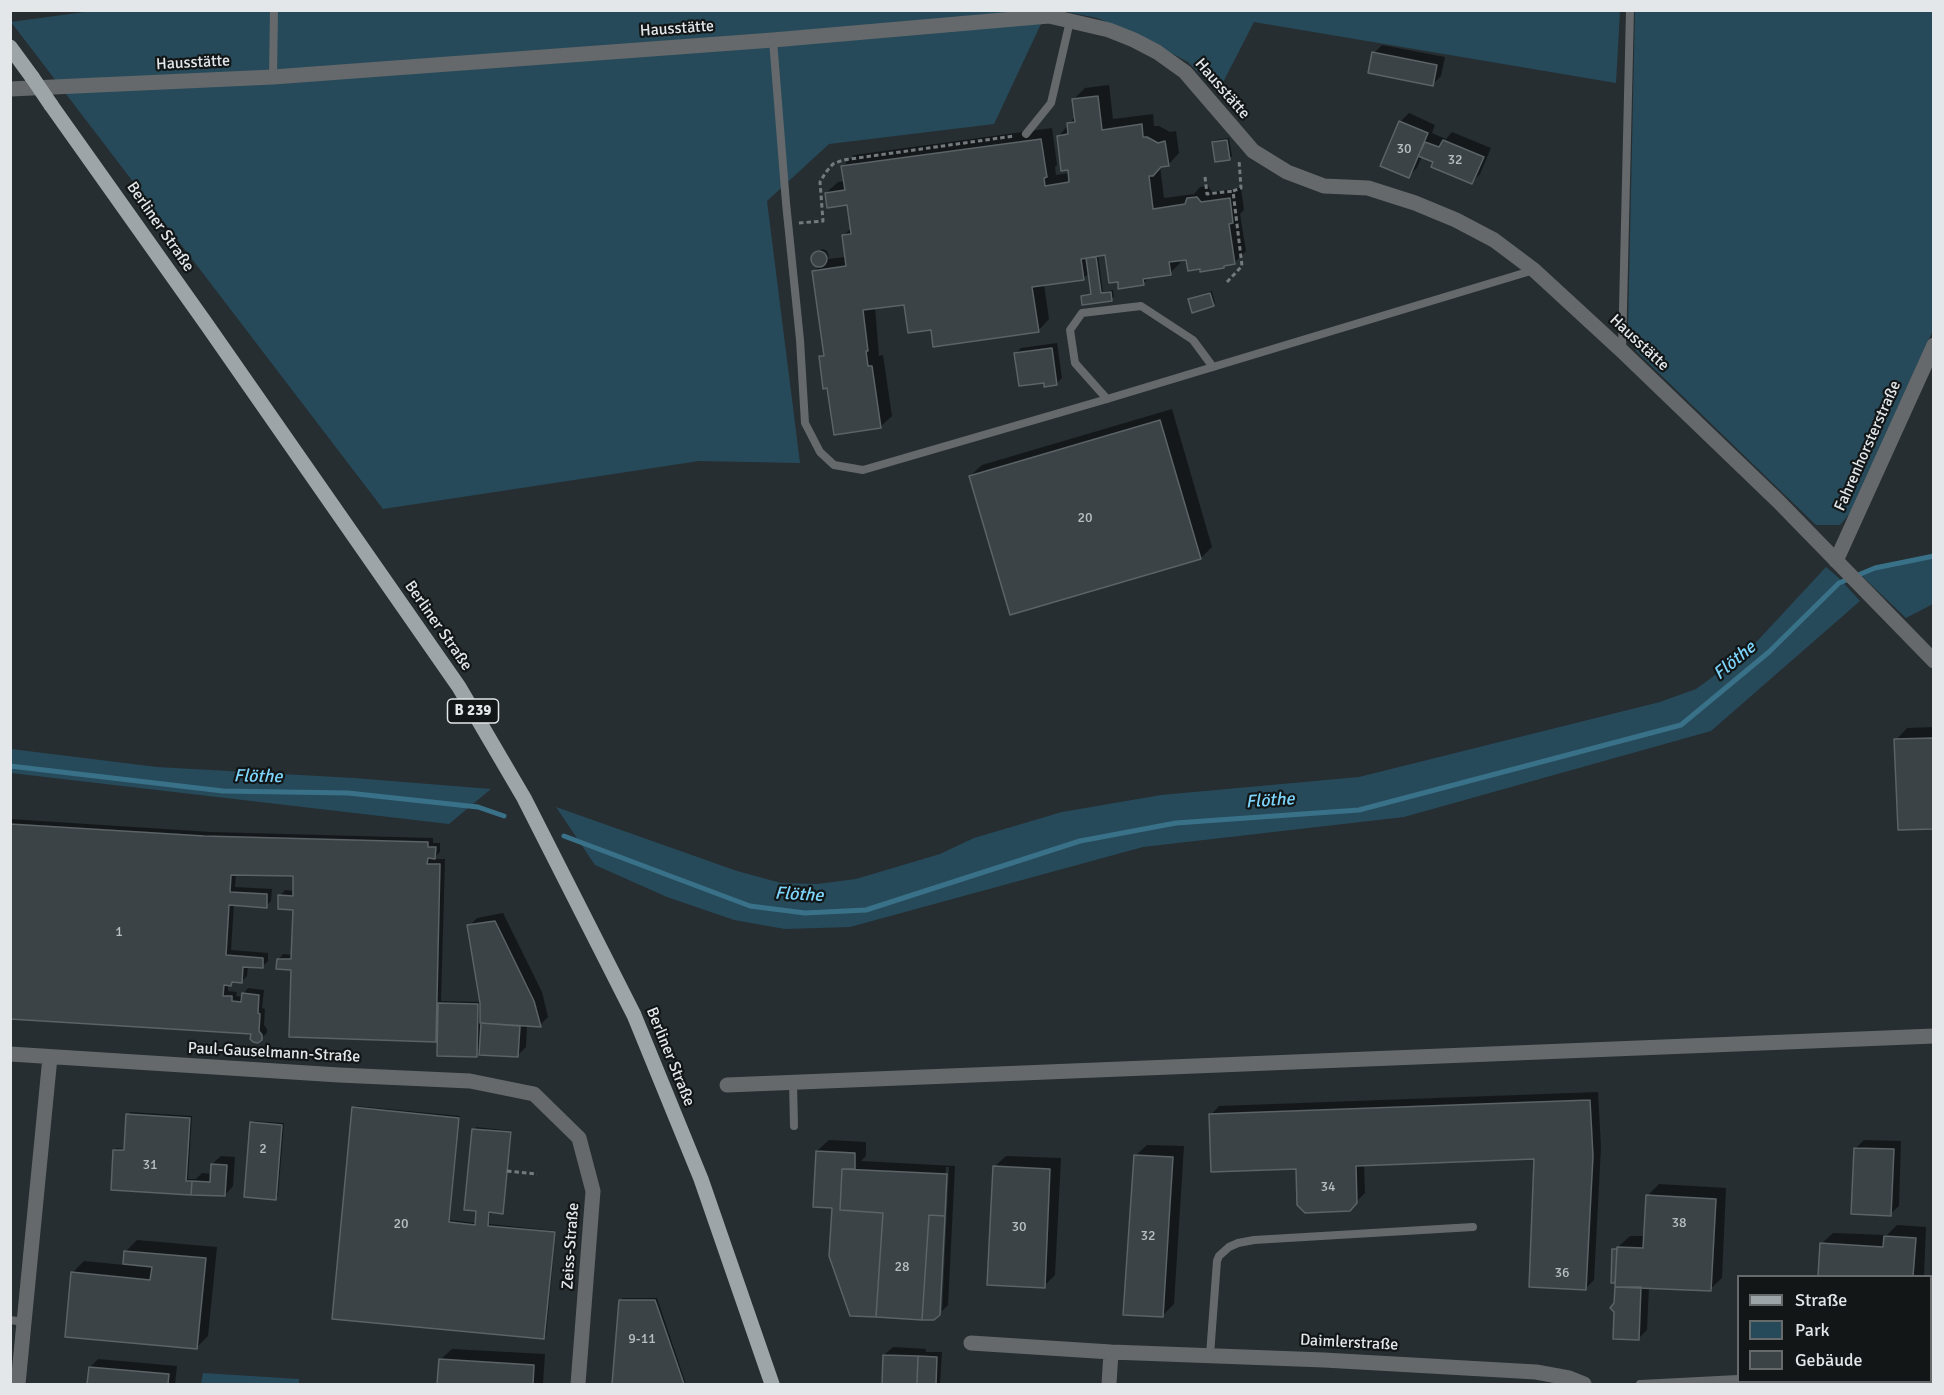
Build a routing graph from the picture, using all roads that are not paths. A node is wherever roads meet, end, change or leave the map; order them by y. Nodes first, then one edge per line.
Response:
1 (274, 10) edge
2 (1630, 10) edge
3 (1070, 21) junction
4 (773, 40) junction
5 (10, 46) edge
6 (273, 77) junction
7 (10, 89) edge
8 (1026, 134) road end
9 (1534, 270) junction
10 (1934, 345) edge
11 (1622, 351) junction
12 (1214, 367) junction
13 (1107, 399) junction
14 (1836, 561) junction
15 (1934, 661) edge
16 (1934, 1036) edge
17 (10, 1054) edge
18 (50, 1057) junction
19 (793, 1082) junction
20 (727, 1085) dead end
21 (534, 1094) joint
22 (794, 1126) dead end
23 (1473, 1227) dead end
24 (17, 1321) edge
25 (971, 1343) dead end
26 (1111, 1352) junction
27 (1210, 1355) junction
28 (1737, 1379) edge
29 (18, 1384) edge
30 (578, 1384) edge
31 (772, 1384) edge
32 (1109, 1384) edge
33 (1584, 1384) edge
34 (1640, 1384) edge

1 - 6 lane
2 - 11 lane
3 - 4 street, Hausstätte
3 - 8 lane
3 - 9 street, Hausstätte
4 - 6 street, Hausstätte
4 - 13 lane
5 - 31 main road, Berliner Straße / B 239, bridge
6 - 7 street, Hausstätte
9 - 11 street, Hausstätte
9 - 12 lane
10 - 14 street, Fahrenhorsterstraße
11 - 14 street, Hausstätte
12 - 13 lane
12 - 13 lane
14 - 15 street, Hausstätte
16 - 19 street
17 - 18 street, Paul-Gauselmann-Straße
18 - 21 street, Paul-Gauselmann-Straße
18 - 24 street
19 - 20 street
19 - 22 lane
21 - 30 street, Zeiss-Straße
23 - 27 lane
24 - 29 street
25 - 26 street, Daimlerstraße
26 - 27 street, Daimlerstraße
26 - 32 street
27 - 33 street, Daimlerstraße
28 - 34 lane

